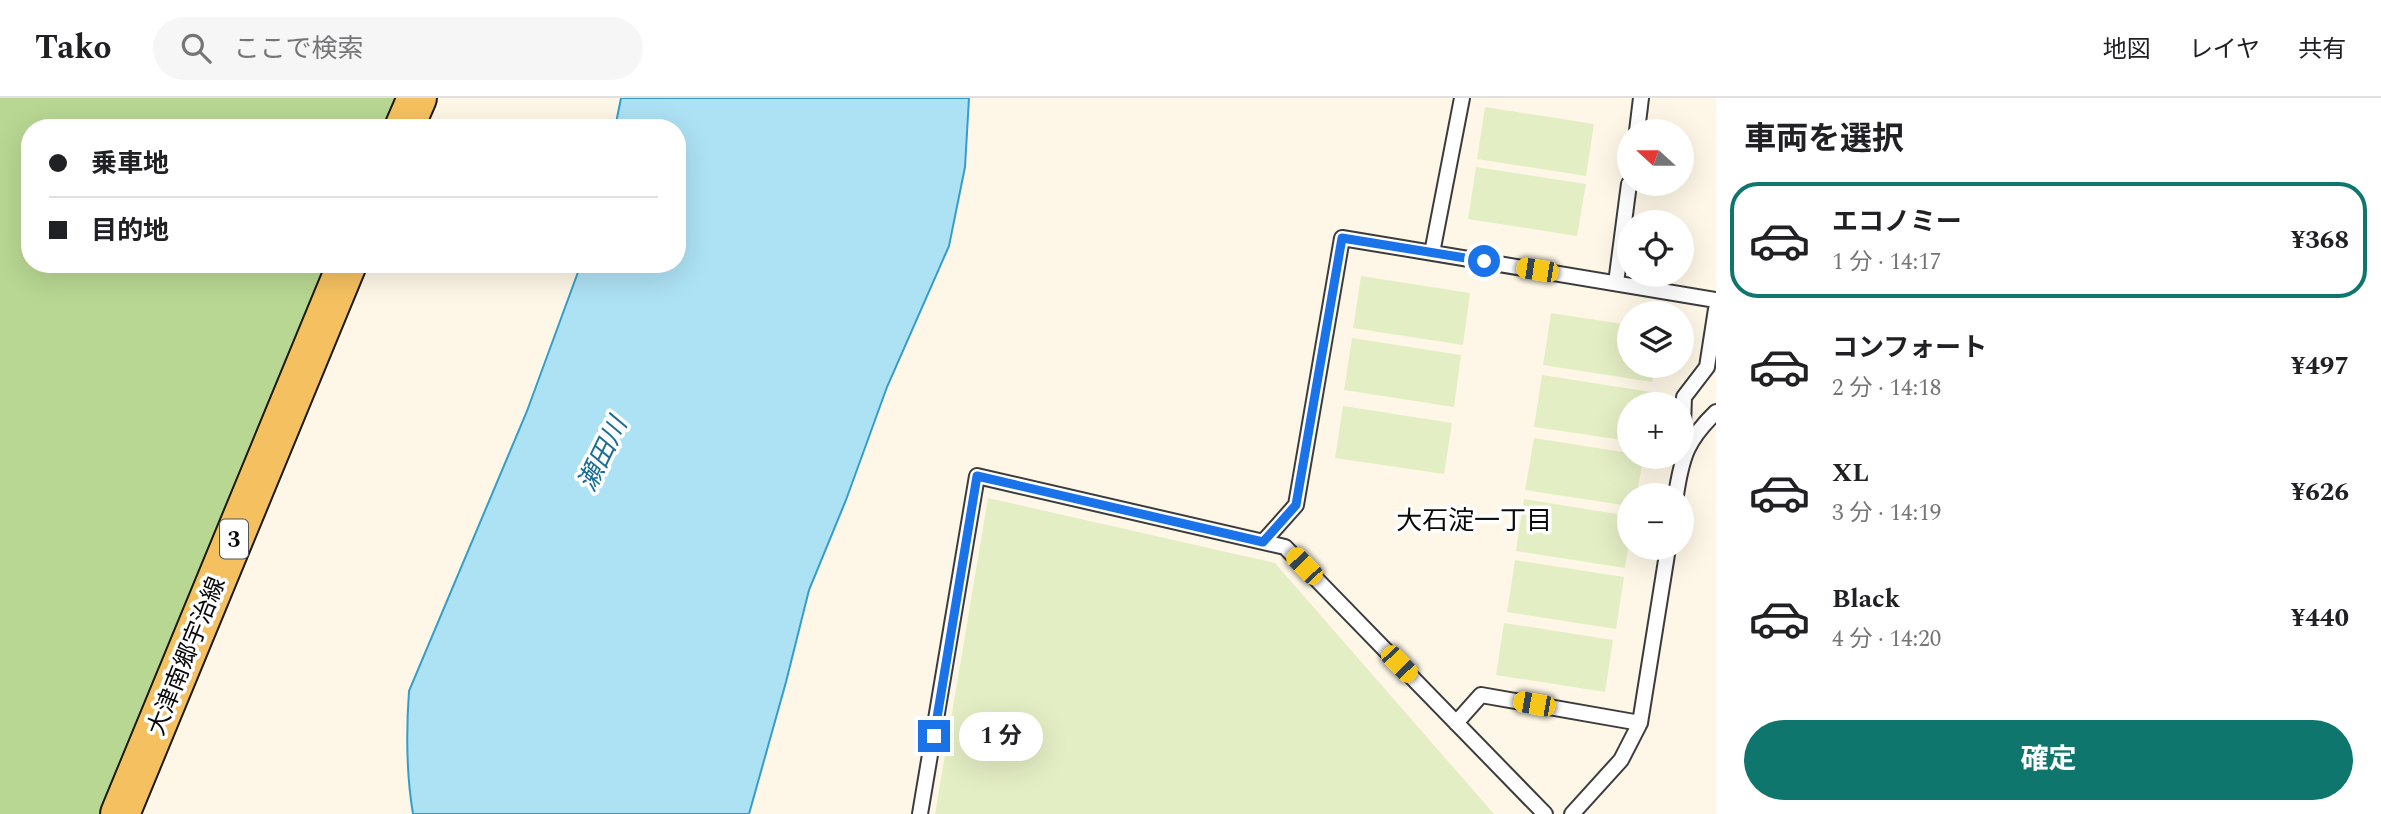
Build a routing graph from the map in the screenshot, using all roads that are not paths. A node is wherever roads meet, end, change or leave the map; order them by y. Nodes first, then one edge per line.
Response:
1 (417, 98) edge
2 (1462, 98) edge
3 (1642, 98) edge
4 (408, 119) edge
5 (1639, 119) edge
6 (1627, 196) edge
7 (1432, 253) junction
8 (343, 273) edge
9 (1616, 283) junction
10 (1716, 300) edge
11 (1716, 309) edge
12 (1688, 392) edge
13 (1716, 412) edge
14 (1694, 435) edge
15 (1263, 542) junction
16 (1666, 560) edge
17 (1456, 723) junction
18 (1640, 723) junction
19 (120, 814) edge
20 (920, 814) edge
21 (1545, 814) edge
22 (1572, 814) edge

1 - 4 main road
2 - 7 lane
3 - 5 lane
6 - 9 lane
7 - 9 lane
7 - 15 lane
8 - 19 main road, 大津南郷宇治線 / 3
9 - 10 lane
11 - 12 lane
13 - 14 lane
15 - 17 lane
15 - 20 lane
16 - 18 lane
17 - 18 lane
17 - 21 lane
18 - 22 lane

